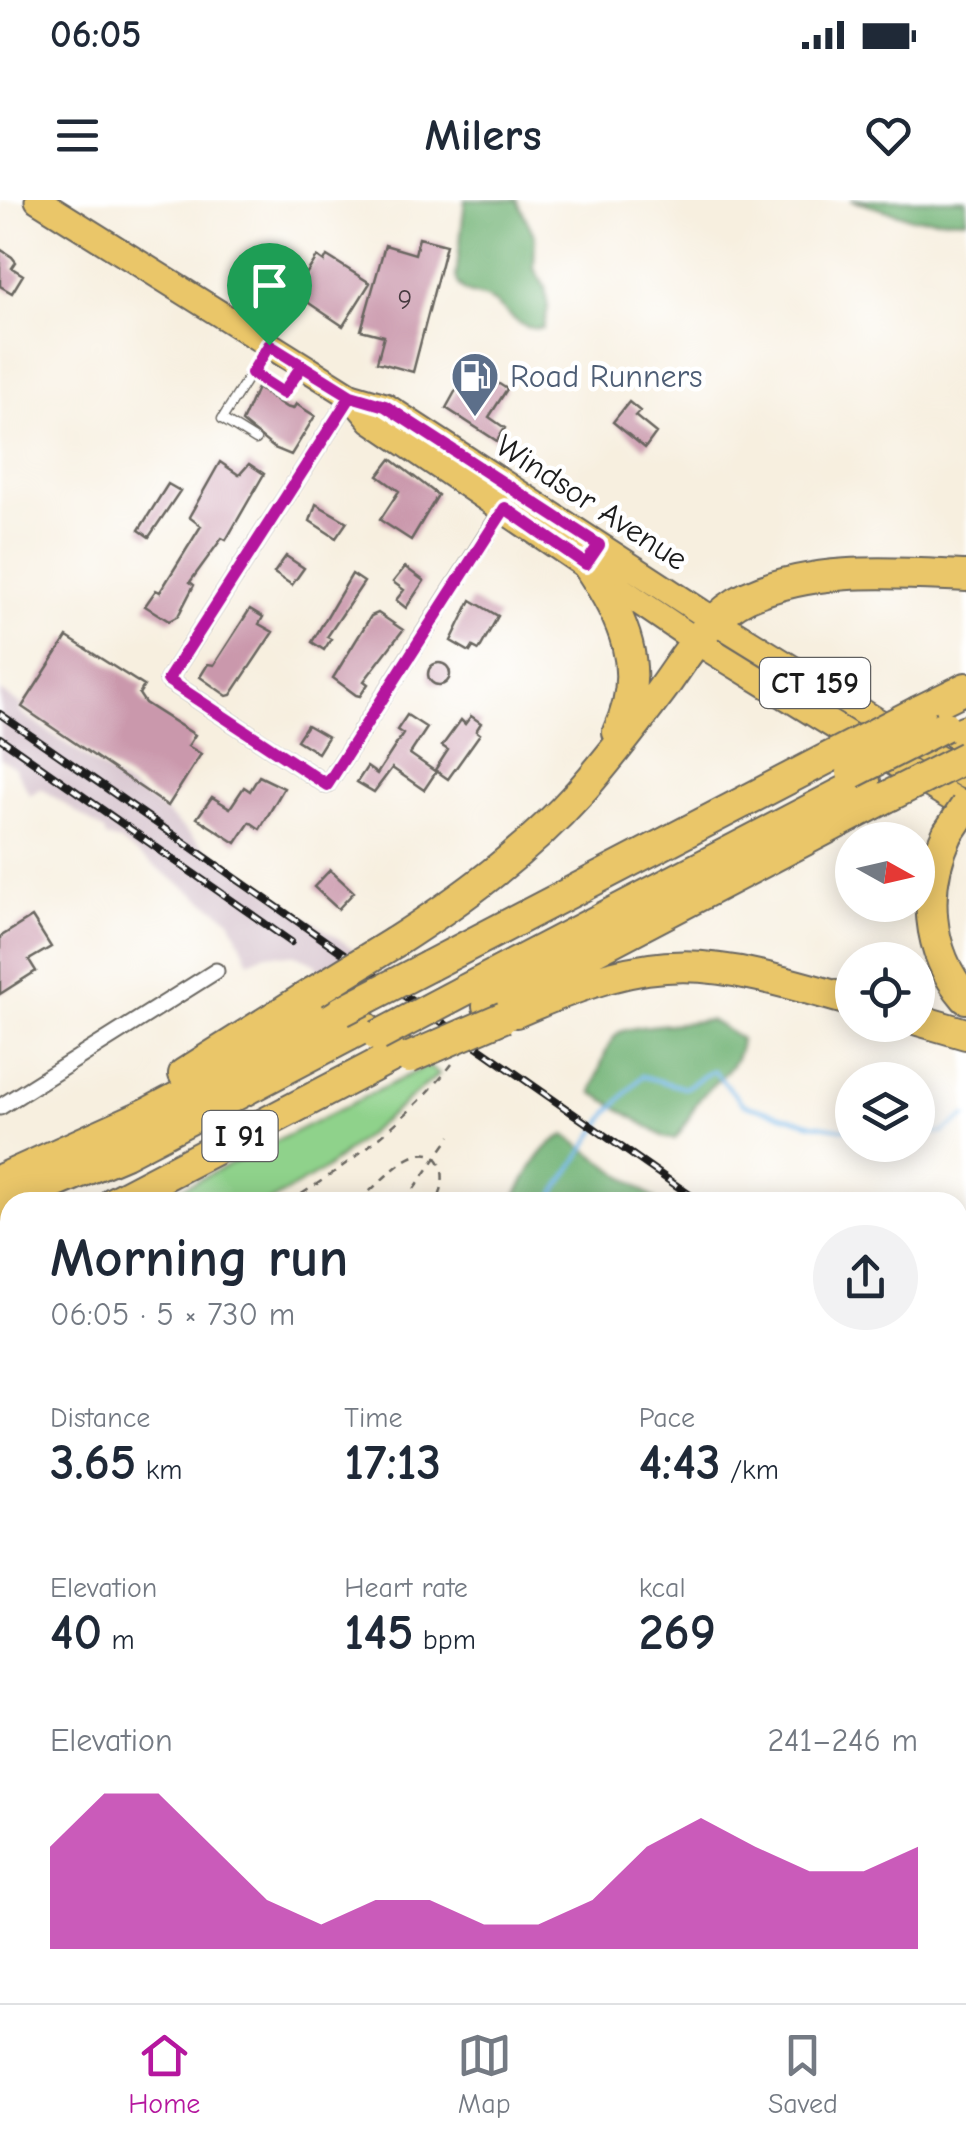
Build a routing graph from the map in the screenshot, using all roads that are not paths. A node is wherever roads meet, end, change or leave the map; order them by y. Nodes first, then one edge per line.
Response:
1 (38, 200) edge
2 (259, 339) junction
3 (302, 366) junction
4 (252, 373) junction
5 (351, 396) junction
6 (256, 440) dead end
7 (510, 499) junction
8 (593, 554) junction
9 (966, 576) edge
10 (705, 630) junction
11 (966, 688) edge
12 (953, 729) edge
13 (595, 774) junction
14 (966, 776) edge
15 (858, 777) junction
16 (966, 806) edge
17 (216, 971) dead end
18 (468, 992) junction
19 (835, 997) edge
20 (966, 998) edge
21 (935, 1025) edge
22 (966, 1034) edge
23 (379, 1037) junction
24 (0, 1107) edge
25 (97, 1138) junction
26 (0, 1180) edge
27 (33, 1192) edge
28 (79, 1192) edge
29 (133, 1192) edge

1 - 2 main road
2 - 3 main road, CT 159
2 - 4 lane
3 - 4 lane
3 - 5 main road, CT 159
4 - 6 lane
5 - 7 main road, Windsor Avenue / CT 159
5 - 7 street
7 - 8 main road, Windsor Avenue / CT 159
8 - 10 main road, Windsor Avenue / CT 159
8 - 13 highway
9 - 10 highway
10 - 13 highway
10 - 14 main road, Windsor Avenue / CT 159
10 - 16 main road, Windsor Avenue / CT 159
11 - 12 highway, I 91
12 - 15 highway, I 91, bridge
12 - 15 highway
13 - 25 highway, bridge
15 - 18 highway, I 91
15 - 18 highway, I 91
16 - 20 highway, bridge
17 - 24 street
18 - 19 highway
18 - 23 highway, I 91
18 - 23 highway, I 91, bridge
21 - 22 highway
23 - 25 highway, I 91
23 - 27 highway
23 - 28 highway
23 - 29 highway, I 91
25 - 26 highway, I 91

